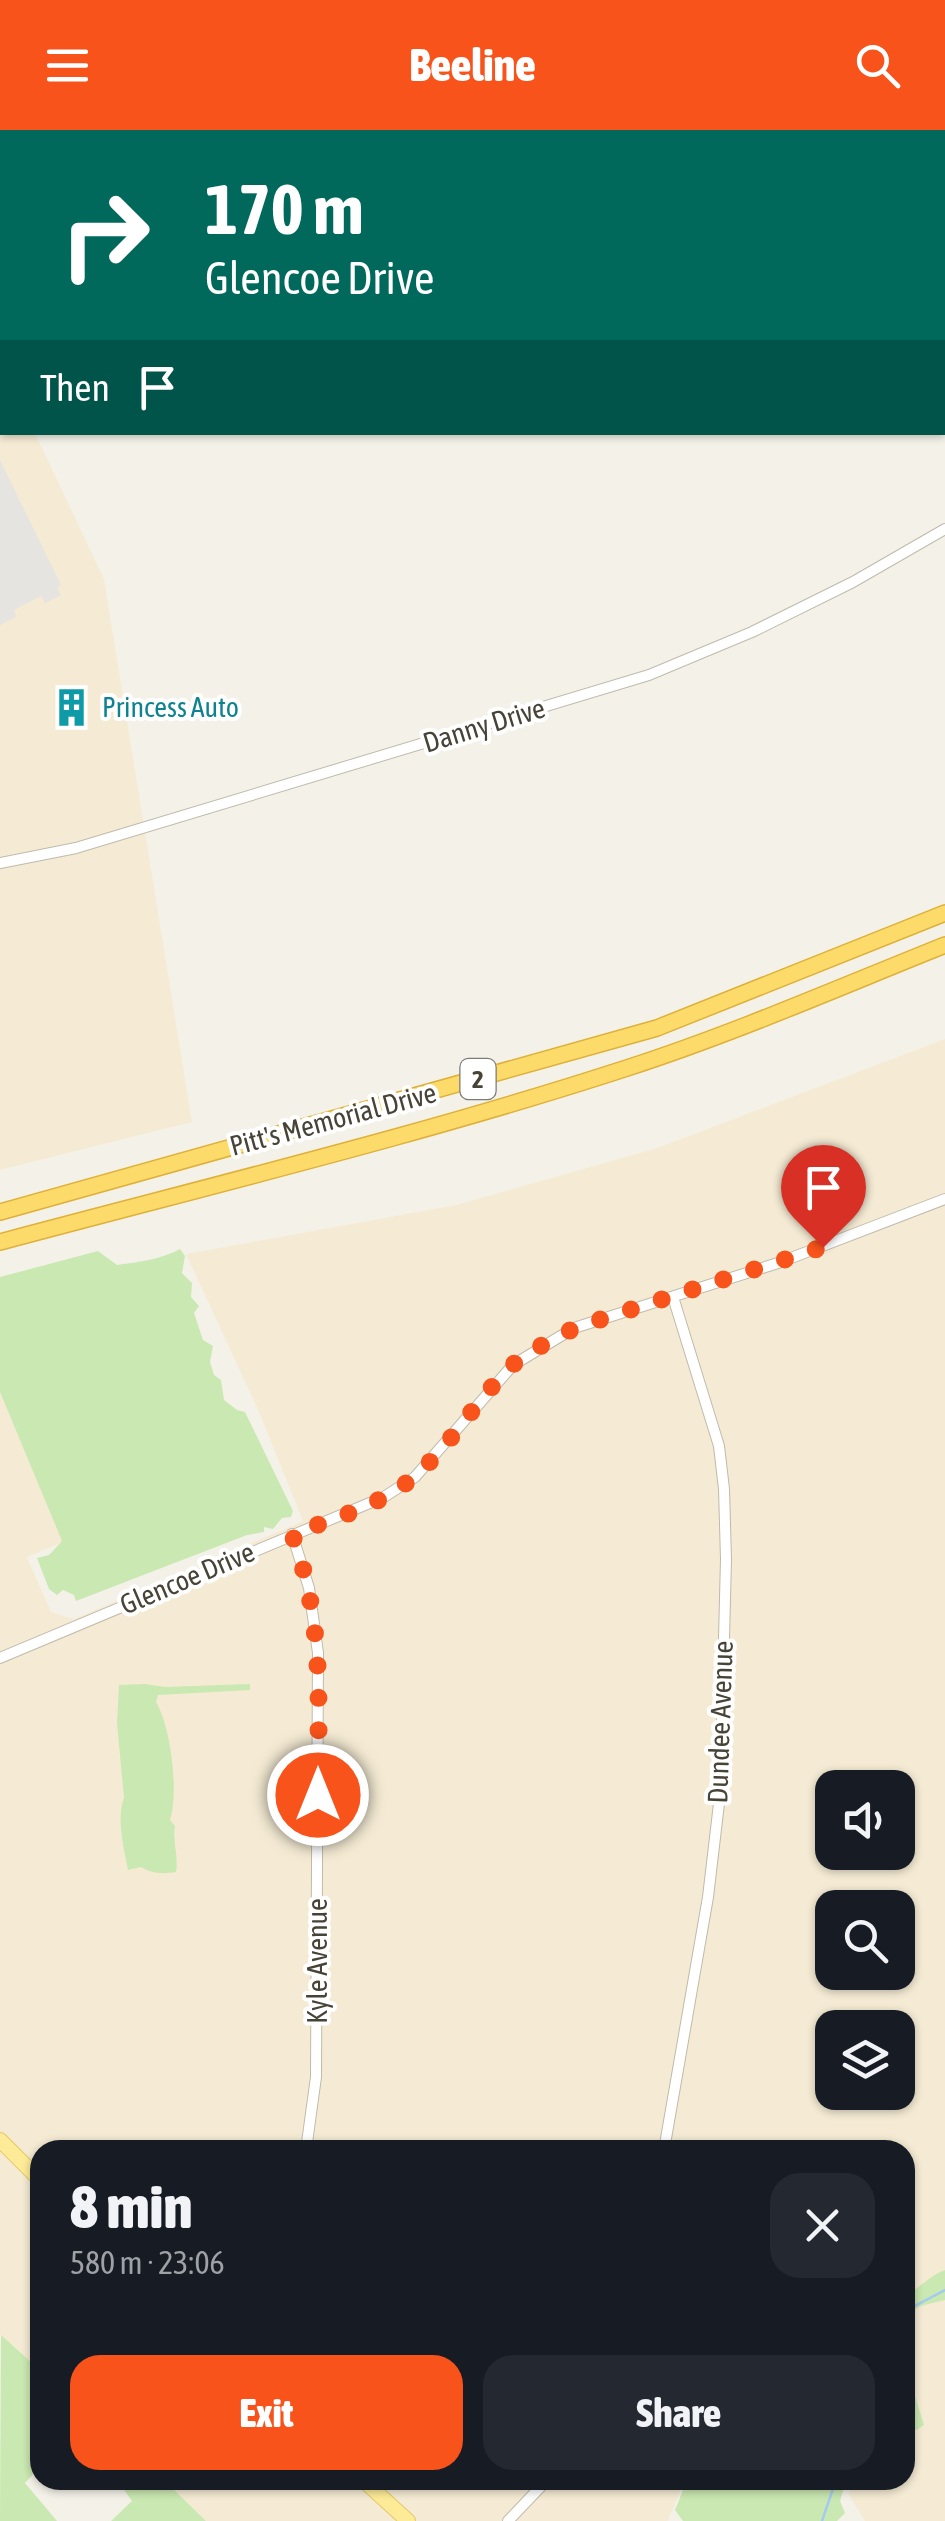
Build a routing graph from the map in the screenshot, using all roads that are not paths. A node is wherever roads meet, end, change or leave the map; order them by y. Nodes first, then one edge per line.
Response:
1 (945, 528) edge
2 (0, 863) edge
3 (945, 912) edge
4 (945, 945) edge
5 (945, 1199) edge
6 (0, 1212) edge
7 (0, 1242) edge
8 (673, 1297) junction
9 (292, 1534) junction
10 (0, 1658) edge
11 (0, 2140) edge
12 (307, 2140) edge
13 (666, 2140) edge
14 (30, 2170) edge
15 (374, 2490) edge
16 (537, 2490) edge
17 (408, 2521) edge
18 (508, 2521) edge

1 - 2 street, Danny Drive
3 - 6 highway, Pitt's Memorial Drive / 2
4 - 7 highway, Pitt's Memorial Drive / 2
5 - 8 street, Glencoe Drive
8 - 9 street, Glencoe Drive
8 - 13 street, Dundee Avenue
9 - 10 street, Glencoe Drive
9 - 12 street, Kyle Avenue
11 - 14 main road
15 - 17 main road
16 - 18 street

